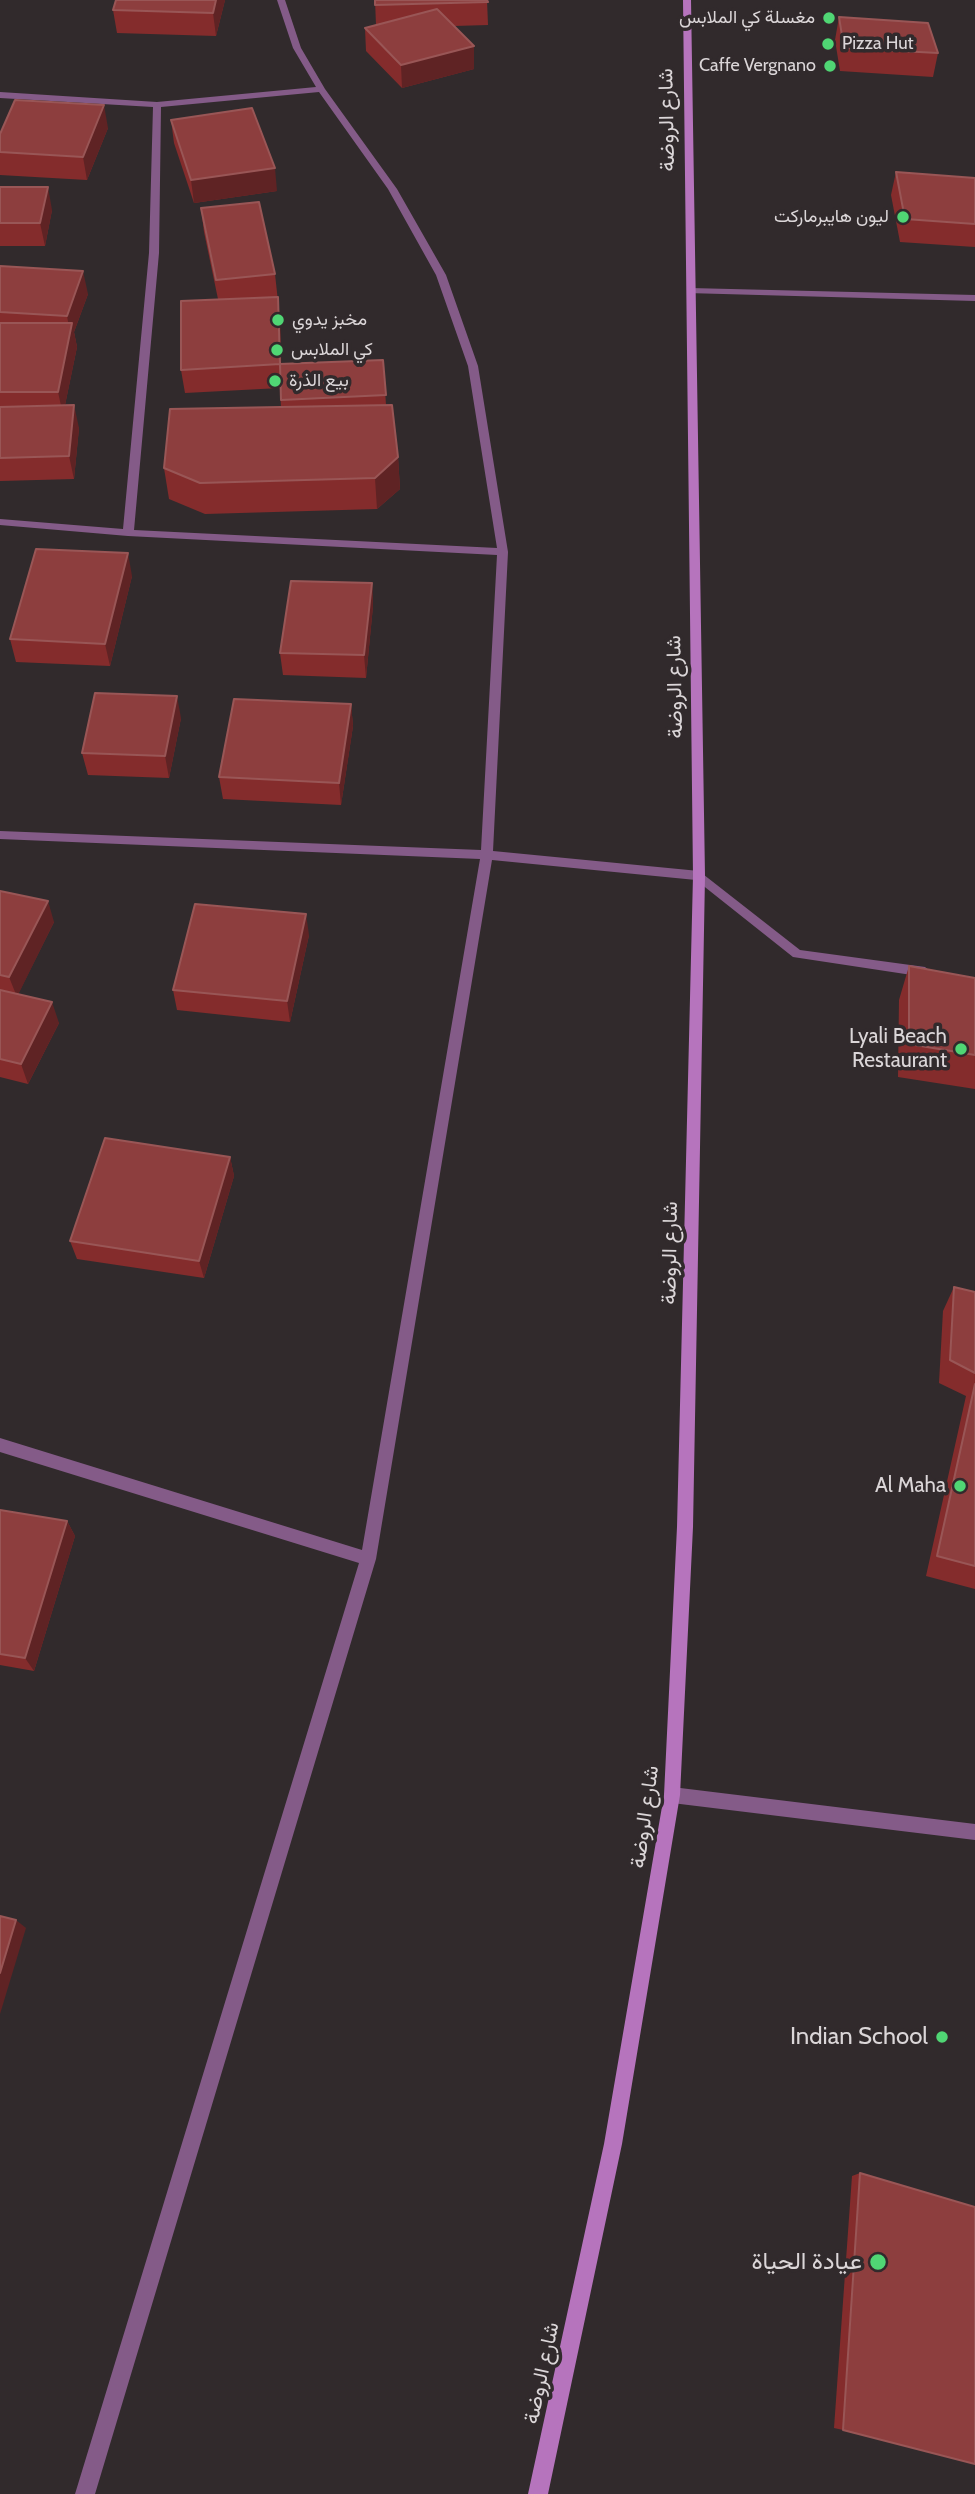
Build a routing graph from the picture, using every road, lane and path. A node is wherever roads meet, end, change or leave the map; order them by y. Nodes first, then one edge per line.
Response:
1 (281, 0) edge
2 (687, 0) edge
3 (321, 89) junction
4 (0, 94) edge
5 (157, 105) junction
6 (690, 290) junction
7 (975, 298) edge
8 (0, 522) edge
9 (128, 533) junction
10 (503, 552) junction
11 (0, 835) edge
12 (487, 855) junction
13 (699, 876) junction
14 (934, 973) edge
15 (0, 1445) edge
16 (368, 1559) junction
17 (672, 1795) junction
18 (975, 1832) edge
19 (85, 2494) edge
20 (538, 2494) edge

1 - 3 street
2 - 6 main road, شارع الروضة
3 - 5 street
3 - 10 street
4 - 5 street
5 - 9 street
6 - 7 street
6 - 13 main road, شارع الروضة
8 - 9 street
9 - 10 street
10 - 12 street
11 - 12 street
12 - 13 street
12 - 16 street
13 - 14 street
13 - 17 main road, شارع الروضة
15 - 16 street
16 - 19 street
17 - 18 street
17 - 20 main road, شارع الروضة

